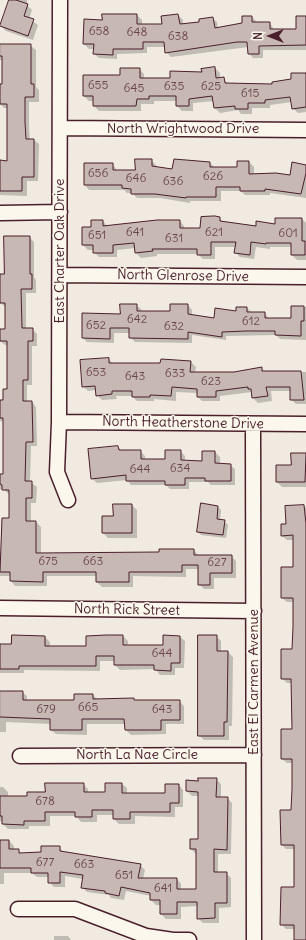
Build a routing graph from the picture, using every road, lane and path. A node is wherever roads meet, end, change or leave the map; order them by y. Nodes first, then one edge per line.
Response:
1 (60, 0) edge
2 (61, 128) junction
3 (306, 130) edge
4 (60, 212) junction
5 (0, 213) edge
6 (60, 274) junction
7 (306, 277) edge
8 (60, 422) junction
9 (306, 424) edge
10 (253, 425) junction
11 (68, 500) dead end
12 (0, 608) edge
13 (254, 611) junction
14 (254, 755) junction
15 (20, 756) dead end
16 (18, 909) dead end
17 (189, 940) edge
18 (254, 940) edge

1 - 2 street, East Charter Oak Drive
2 - 3 street, North Wrightwood Drive
2 - 4 street, East Charter Oak Drive
4 - 5 street
4 - 6 street, East Charter Oak Drive
6 - 7 street, North Glenrose Drive
6 - 8 street, East Charter Oak Drive
8 - 10 street, North Heatherstone Drive
8 - 11 street, East Charter Oak Drive
9 - 10 street, North Heatherstone Drive
10 - 13 street, East El Carmen Avenue
12 - 13 street, North Rick Street
13 - 14 street, East El Carmen Avenue
14 - 15 street, North La Nae Circle
14 - 18 street, East El Carmen Avenue
16 - 17 street

